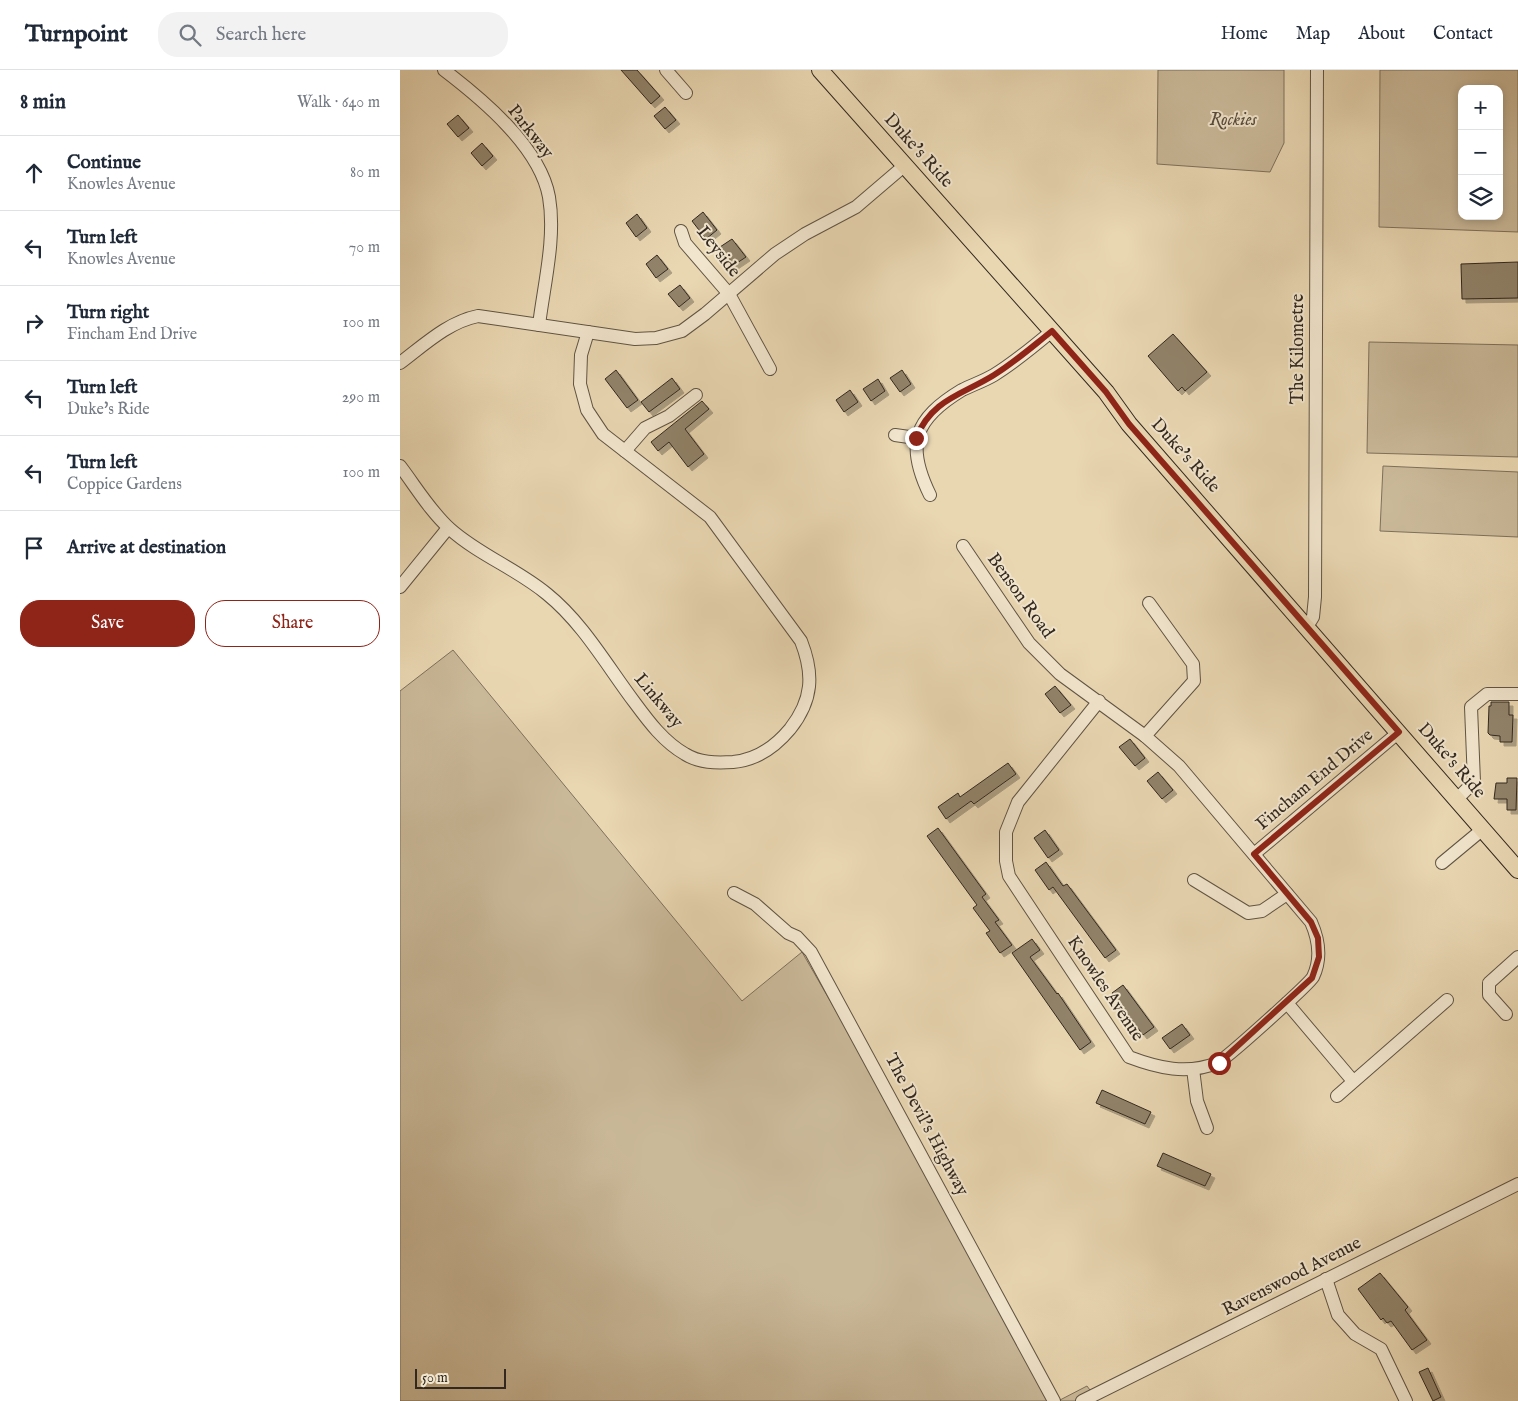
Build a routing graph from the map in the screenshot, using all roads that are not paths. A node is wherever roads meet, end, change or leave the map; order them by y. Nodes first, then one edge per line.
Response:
1 (444, 70) edge
2 (666, 70) edge
3 (820, 70) edge
4 (1317, 70) edge
5 (686, 93) dead end
6 (904, 166) junction
7 (680, 231) dead end
8 (729, 294) junction
9 (539, 326) junction
10 (1052, 331) junction
11 (588, 332) junction
12 (400, 363) edge
13 (770, 369) dead end
14 (696, 395) dead end
15 (894, 435) dead end
16 (916, 438) junction
17 (625, 452) junction
18 (400, 466) edge
19 (930, 495) dead end
20 (448, 528) junction
21 (963, 546) dead end
22 (400, 587) edge
23 (1149, 603) dead end
24 (1307, 627) junction
25 (1518, 694) edge
26 (1099, 701) junction
27 (1399, 732) junction
28 (1145, 736) junction
29 (1457, 799) junction
30 (1483, 829) junction
31 (1254, 854) junction
32 (1442, 863) dead end
33 (1518, 870) edge
34 (1194, 880) dead end
35 (734, 893) dead end
36 (1287, 894) junction
37 (1518, 957) edge
38 (1447, 1000) dead end
39 (1287, 1003) junction
40 (1506, 1014) dead end
41 (1193, 1069) junction
42 (1353, 1081) junction
43 (1337, 1096) dead end
44 (1207, 1128) dead end
45 (1518, 1184) edge
46 (1326, 1279) junction
47 (1054, 1401) edge
48 (1082, 1401) edge
49 (1406, 1401) edge

1 - 9 street, Parkway
2 - 5 street
3 - 6 main road, Duke's Ride
4 - 24 street, The Kilometre
6 - 8 street
6 - 10 main road, Duke's Ride
7 - 8 street, Leyside
8 - 11 street
8 - 13 street, Leyside
9 - 11 street
9 - 12 street
10 - 16 street
10 - 24 main road, Duke's Ride
11 - 17 street, Linkway
14 - 17 street
15 - 16 street
16 - 19 street
17 - 20 street, Linkway
18 - 20 street, Linkway
20 - 22 street
21 - 26 street, Benson Road
23 - 28 street
24 - 27 main road, Duke's Ride
25 - 29 street
26 - 28 street, Knowles Avenue
26 - 41 street, Knowles Avenue
27 - 29 main road, Duke's Ride
27 - 31 street, Fincham End Drive
28 - 31 street, Knowles Avenue
29 - 30 main road, Duke's Ride
30 - 32 street
30 - 33 main road, Duke's Ride
31 - 36 street, Knowles Avenue
34 - 36 street
35 - 47 street, The Devil's Highway
36 - 39 street, Knowles Avenue
37 - 40 street
38 - 42 street
39 - 41 street, Knowles Avenue
39 - 42 street
41 - 44 street
42 - 43 street
45 - 46 street, Ravenswood Avenue
46 - 48 street, Ravenswood Avenue
46 - 49 street

